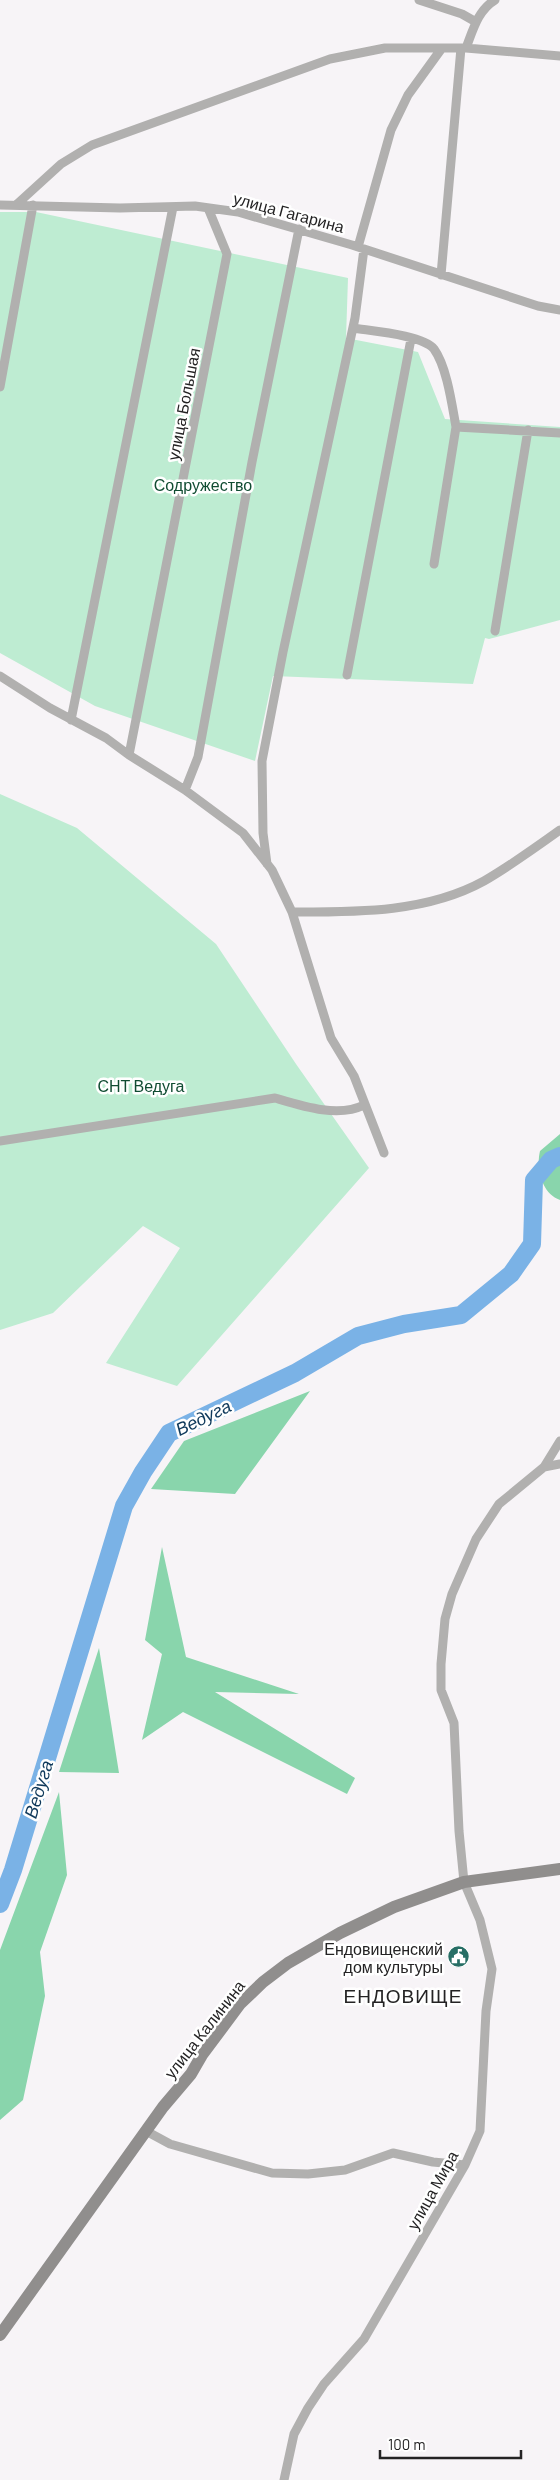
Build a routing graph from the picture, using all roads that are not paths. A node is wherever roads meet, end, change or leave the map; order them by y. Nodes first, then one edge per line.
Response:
1 (419, 0) edge
2 (494, 0) edge
3 (476, 22) junction
4 (442, 48) junction
5 (464, 48) junction
6 (560, 56) edge
7 (0, 204) edge
8 (16, 205) junction
9 (33, 206) junction
10 (173, 207) junction
11 (208, 208) junction
12 (299, 229) junction
13 (361, 248) junction
14 (441, 274) junction
15 (560, 310) edge
16 (353, 328) junction
17 (411, 339) junction
18 (0, 387) edge
19 (456, 427) junction
20 (528, 430) junction
21 (560, 433) edge
22 (434, 564) dead end
23 (495, 631) dead end
24 (346, 675) dead end
25 (0, 676) edge
26 (71, 720) junction
27 (128, 755) junction
28 (185, 790) junction
29 (560, 830) edge
30 (267, 864) junction
31 (292, 912) junction
32 (364, 1105) junction
33 (0, 1141) edge
34 (384, 1153) dead end
35 (560, 1441) edge
36 (560, 1464) edge
37 (544, 1467) junction
38 (560, 1869) edge
39 (464, 1882) junction
40 (146, 2131) junction
41 (465, 2165) junction
42 (0, 2335) edge
43 (284, 2480) edge

1 - 3 street
2 - 3 street
3 - 5 street
4 - 5 street
4 - 8 street
4 - 13 street
5 - 6 street
5 - 14 street
7 - 8 street, улица Гагарина
8 - 9 street, улица Гагарина
9 - 10 street, улица Гагарина
9 - 18 street
10 - 11 street, улица Гагарина
10 - 26 street
11 - 12 street, улица Гагарина
11 - 27 street, улица Большая
12 - 13 street, улица Гагарина
12 - 28 street
13 - 14 street, улица Гагарина
13 - 16 street
14 - 15 street, улица Гагарина
16 - 17 street
16 - 30 street
17 - 19 street
17 - 24 street
19 - 20 street
19 - 22 street
20 - 21 street
20 - 23 street
25 - 26 street
26 - 27 street
27 - 28 street
28 - 30 street
29 - 31 street
30 - 31 street
31 - 32 street
32 - 33 street
32 - 34 street
35 - 37 street
36 - 37 street
37 - 39 street, улица Мира
38 - 39 street, улица Калинина
39 - 40 street, улица Калинина
39 - 41 street, улица Мира
40 - 41 street
40 - 42 street, улица Калинина
41 - 43 street, улица Мира

